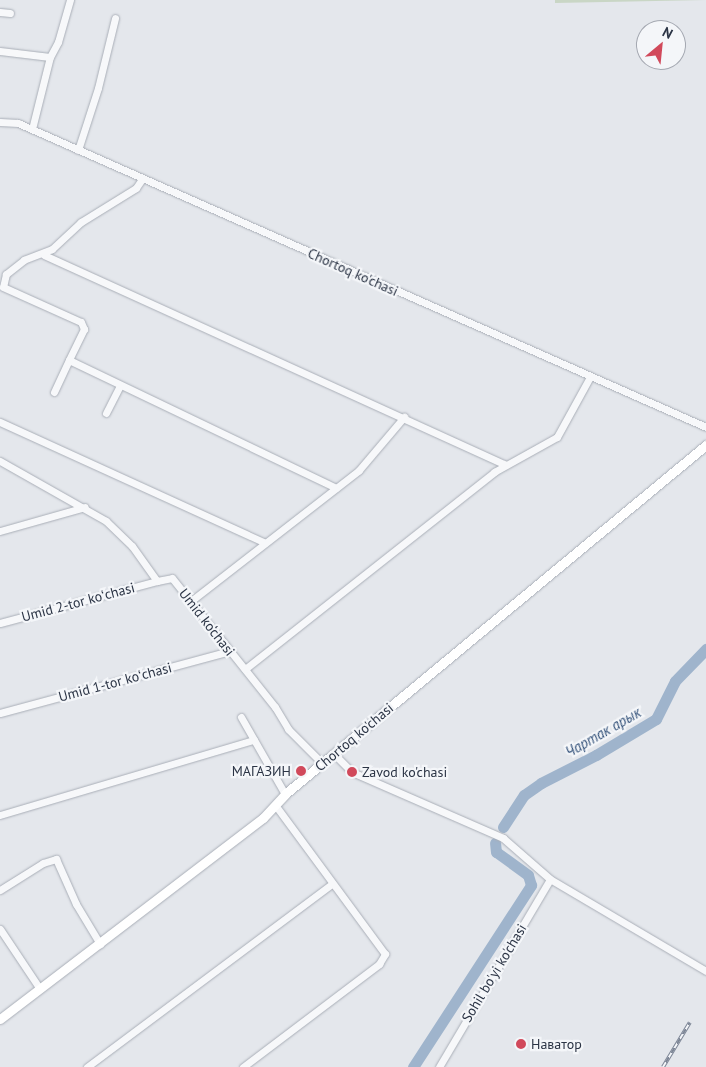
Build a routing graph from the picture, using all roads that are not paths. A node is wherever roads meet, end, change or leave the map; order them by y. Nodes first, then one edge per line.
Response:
1 (70, 0) edge
2 (0, 12) edge
3 (10, 13) dead end
4 (115, 18) dead end
5 (0, 51) edge
6 (50, 57) junction
7 (0, 122) edge
8 (32, 129) junction
9 (78, 150) junction
10 (142, 179) junction
11 (44, 255) junction
12 (1, 281) edge
13 (69, 360) junction
14 (590, 377) junction
15 (120, 385) junction
16 (54, 392) dead end
17 (106, 413) dead end
18 (404, 418) junction
19 (0, 422) edge
20 (706, 427) edge
21 (705, 446) edge
22 (0, 461) edge
23 (506, 465) junction
24 (336, 488) junction
25 (85, 507) junction
26 (0, 531) edge
27 (265, 543) junction
28 (157, 580) junction
29 (191, 601) junction
30 (0, 623) edge
31 (230, 652) junction
32 (245, 669) junction
33 (0, 713) edge
34 (241, 717) dead end
35 (254, 740) junction
36 (334, 754) junction
37 (322, 763) junction
38 (285, 794) junction
39 (276, 806) junction
40 (0, 815) edge
41 (550, 879) junction
42 (332, 884) junction
43 (0, 890) edge
44 (0, 929) edge
45 (100, 944) junction
46 (706, 971) edge
47 (40, 989) junction
48 (0, 1019) edge
49 (87, 1067) edge
50 (243, 1067) edge
51 (439, 1067) edge

1 - 6 street
2 - 3 street
4 - 9 street
5 - 6 street
6 - 8 street
7 - 8 street, Chortoq ko'chasi
8 - 9 street, Chortoq ko'chasi
9 - 10 street, Chortoq ko'chasi
10 - 11 street
10 - 14 street, Chortoq ko'chasi
11 - 12 street
11 - 18 street
12 - 13 street
13 - 15 street
13 - 16 street
14 - 20 street, Chortoq ko'chasi
14 - 23 street
15 - 17 street
15 - 24 street
18 - 23 street
18 - 24 street
19 - 27 street
21 - 36 street, Chortoq ko'chasi
22 - 25 street
23 - 32 street
24 - 27 street
25 - 26 street
25 - 28 street
27 - 29 street
28 - 29 street, Umid ko‘chasi
28 - 30 street, Umid 2-tor koʻchasi
29 - 31 street, Umid ko‘chasi
31 - 32 street, Umid ko‘chasi
31 - 33 street, Umid 1-tor koʻchasi
32 - 37 street, Umid ko‘chasi
34 - 35 street
35 - 38 street
35 - 40 street
36 - 37 street, Chortoq ko'chasi
36 - 41 street
37 - 38 street, Chortoq ko'chasi
38 - 39 street, Chortoq ko'chasi
39 - 42 street
39 - 45 street, Chortoq ko'chasi
41 - 46 street
41 - 51 street, Sohil bo'yi ko'chasi
42 - 49 street
42 - 50 street
43 - 45 street
44 - 47 street
45 - 47 street, Chortoq ko'chasi
47 - 48 street, Chortoq ko'chasi

